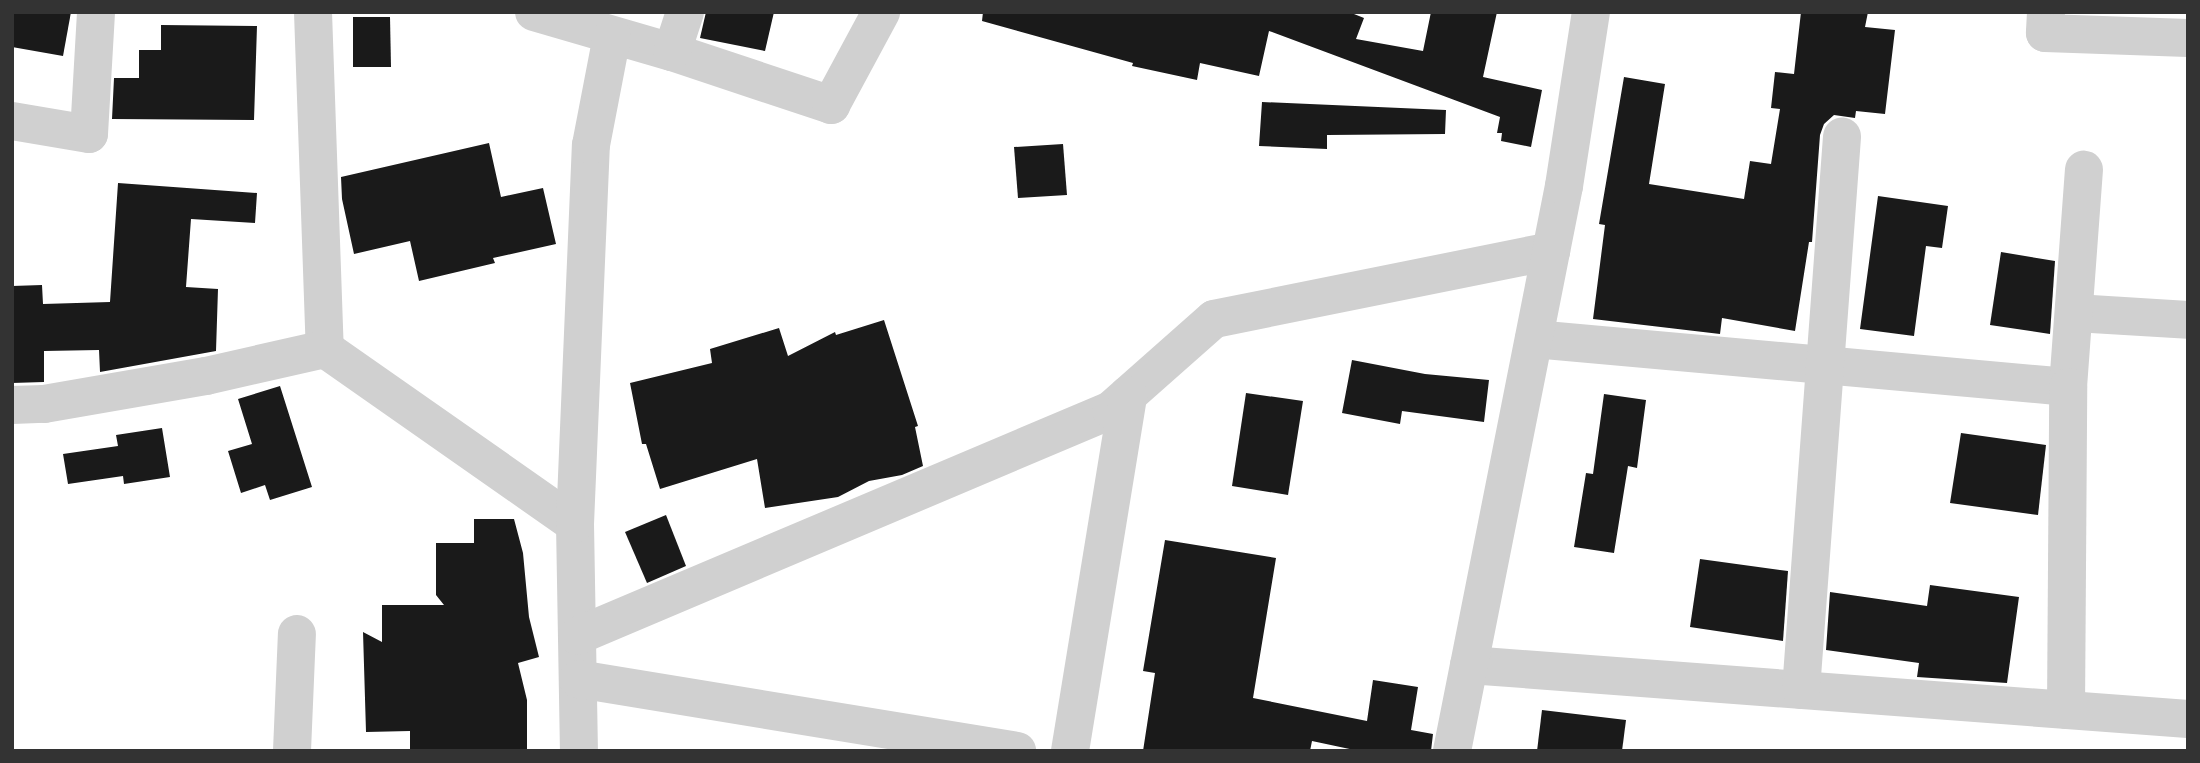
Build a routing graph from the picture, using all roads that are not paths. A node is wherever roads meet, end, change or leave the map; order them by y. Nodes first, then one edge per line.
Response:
1 (96, 12) edge
2 (313, 12) edge
3 (534, 12) edge
4 (685, 12) edge
5 (881, 12) edge
6 (1591, 12) edge
7 (2046, 12) edge
8 (611, 36) junction
9 (2188, 38) edge
10 (671, 52) junction
11 (12, 121) edge
12 (1842, 137) dead end
13 (2084, 170) dead end
14 (1551, 251) junction
15 (2075, 313) junction
16 (2188, 320) edge
17 (1534, 339) junction
18 (325, 349) junction
19 (1824, 367) junction
20 (2068, 387) junction
21 (1128, 395) junction
22 (12, 405) edge
23 (575, 524) junction
24 (297, 634) dead end
25 (577, 636) junction
26 (1469, 665) junction
27 (578, 679) junction
28 (1801, 690) junction
29 (2066, 710) junction
30 (2188, 719) edge
31 (292, 751) edge
32 (579, 751) edge
33 (1017, 751) edge
34 (1070, 751) edge
35 (1452, 751) edge

1 - 11 street
2 - 18 street
3 - 8 street
4 - 10 street
5 - 10 street
6 - 14 street
7 - 9 street
8 - 10 street
8 - 23 street
12 - 19 street
13 - 15 street
14 - 17 street
14 - 21 street
15 - 16 street
15 - 20 street
17 - 19 street
17 - 26 street
18 - 22 street
18 - 23 street
19 - 20 street
19 - 28 street
20 - 29 street
21 - 25 street
21 - 34 street
23 - 25 street
24 - 31 street
25 - 27 street
26 - 28 street
26 - 35 street
27 - 32 street
27 - 33 street
28 - 29 street
29 - 30 street

